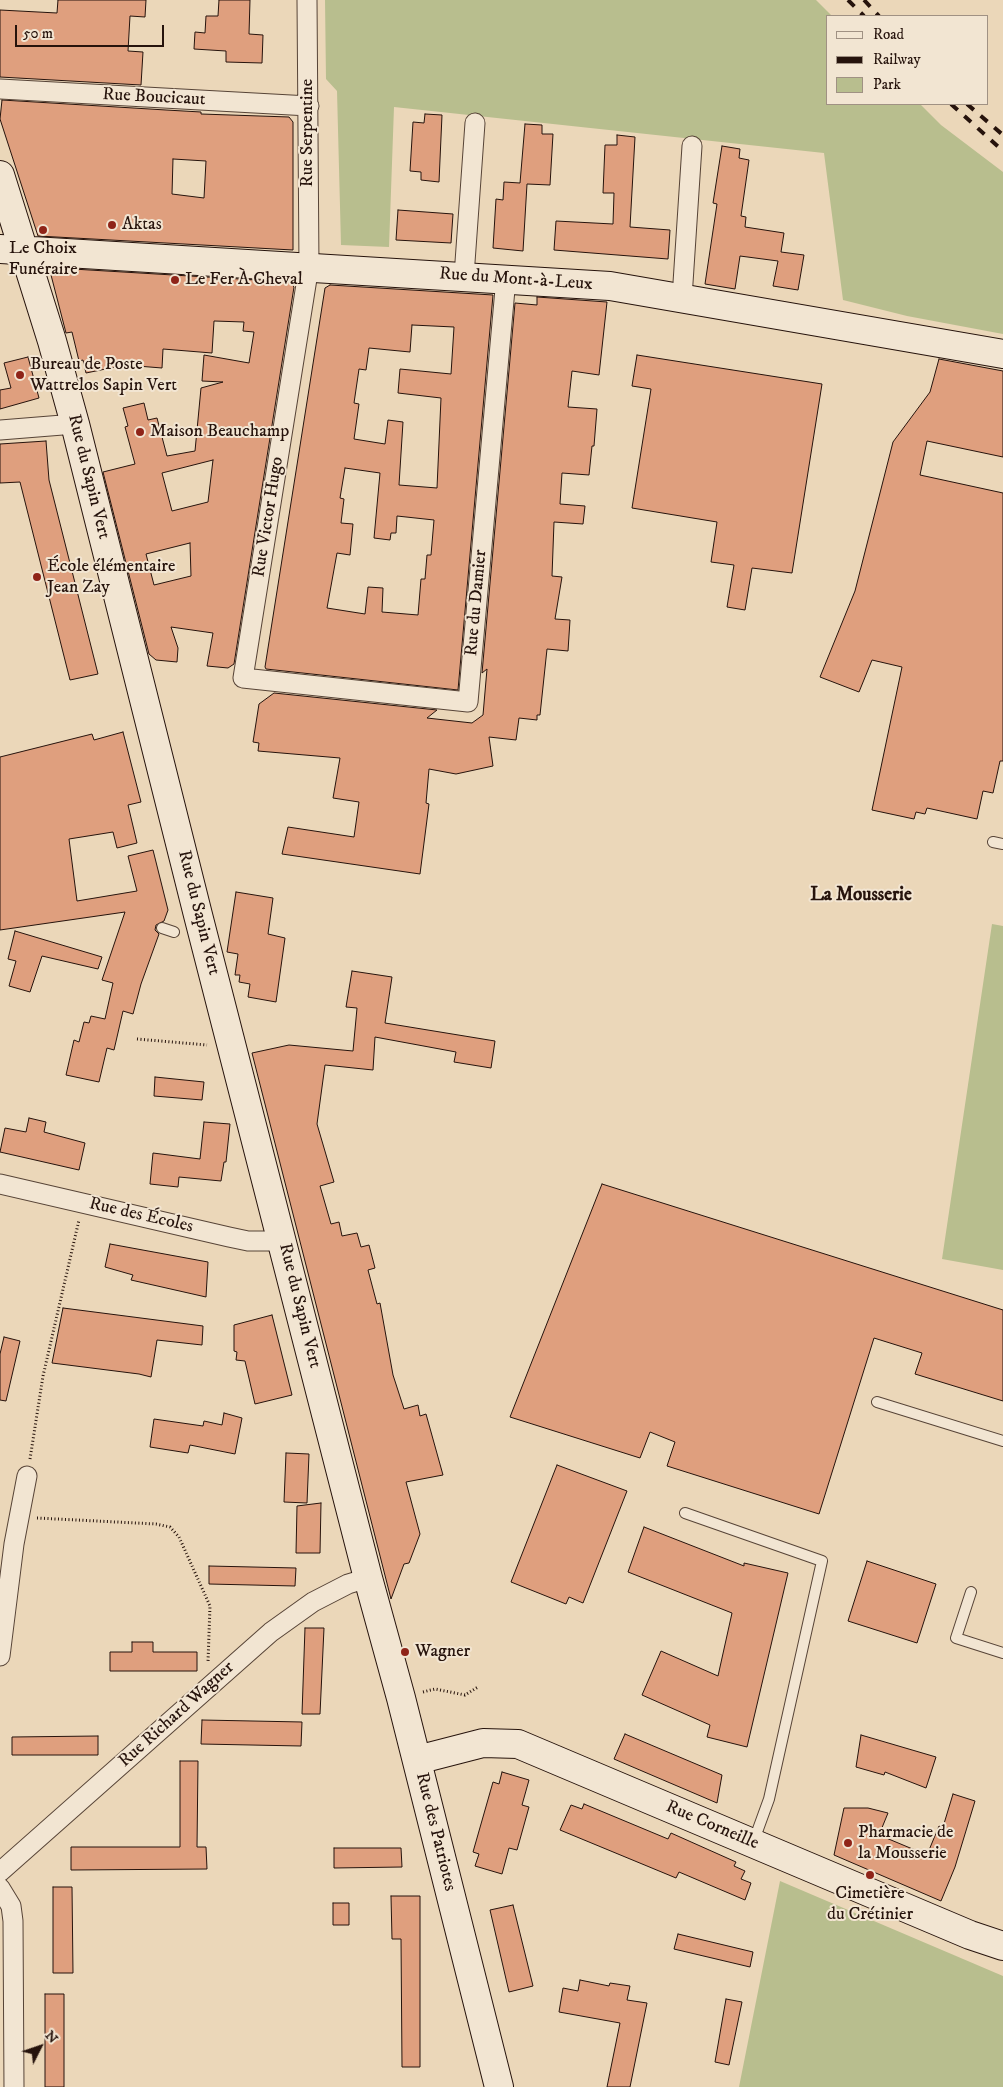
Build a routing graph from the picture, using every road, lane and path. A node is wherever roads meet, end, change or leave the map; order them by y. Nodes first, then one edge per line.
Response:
1 (307, 0) edge
2 (0, 90) edge
3 (309, 106) junction
4 (475, 123) dead end
5 (692, 146) dead end
6 (0, 175) edge
7 (12, 249) edge
8 (309, 266) junction
9 (464, 276) junction
10 (506, 278) junction
11 (682, 298) junction
12 (1003, 354) edge
13 (75, 424) junction
14 (0, 430) edge
15 (243, 678) joint
16 (162, 928) dead end
17 (174, 932) dead end
18 (137, 1039) dead end
19 (233, 1048) junction
20 (0, 1184) edge
21 (83, 1202) junction
22 (282, 1241) junction
23 (877, 1402) dead end
24 (1003, 1441) edge
25 (27, 1476) joint
26 (685, 1513) dead end
27 (19, 1517) junction
28 (368, 1578) junction
29 (970, 1592) dead end
30 (1003, 1654) edge
31 (0, 1656) edge
32 (208, 1686) junction
33 (478, 1687) dead end
34 (401, 1698) junction
35 (417, 1760) junction
36 (753, 1843) junction
37 (0, 1875) edge
38 (1003, 1946) edge
39 (14, 2087) edge
40 (499, 2087) edge

1 - 3 street, Rue Serpentine
2 - 3 street, Rue Boucicaut
3 - 8 street, Rue Serpentine
4 - 9 street
5 - 11 street
6 - 7 street, Rue du Sapin Vert
7 - 8 street, Rue du Mont-à-Leux
7 - 13 street, Rue du Sapin Vert
8 - 9 street, Rue du Mont-à-Leux
8 - 15 street, Rue Victor Hugo
9 - 10 street, Rue du Mont-à-Leux
10 - 11 street, Rue du Mont-à-Leux
10 - 15 street, Rue du Damier
11 - 12 street, Rue du Mont-à-Leux
13 - 14 street
13 - 19 street, Rue du Sapin Vert
16 - 17 lane
18 - 19 path
19 - 22 street, Rue du Sapin Vert
20 - 21 street, Rue des Écoles
21 - 22 street, Rue des Écoles
21 - 25 path
22 - 28 street, Rue du Sapin Vert
23 - 24 lane
25 - 27 street
26 - 36 lane
27 - 31 street
27 - 32 path
28 - 32 street, Rue Richard Wagner
28 - 34 street, Rue des Patriotes
29 - 30 lane
32 - 37 street, Rue Richard Wagner
33 - 34 path
34 - 35 street, Rue des Patriotes
35 - 36 street, Rue Corneille
35 - 40 street, Rue des Patriotes
36 - 38 street, Rue Corneille
37 - 39 street

